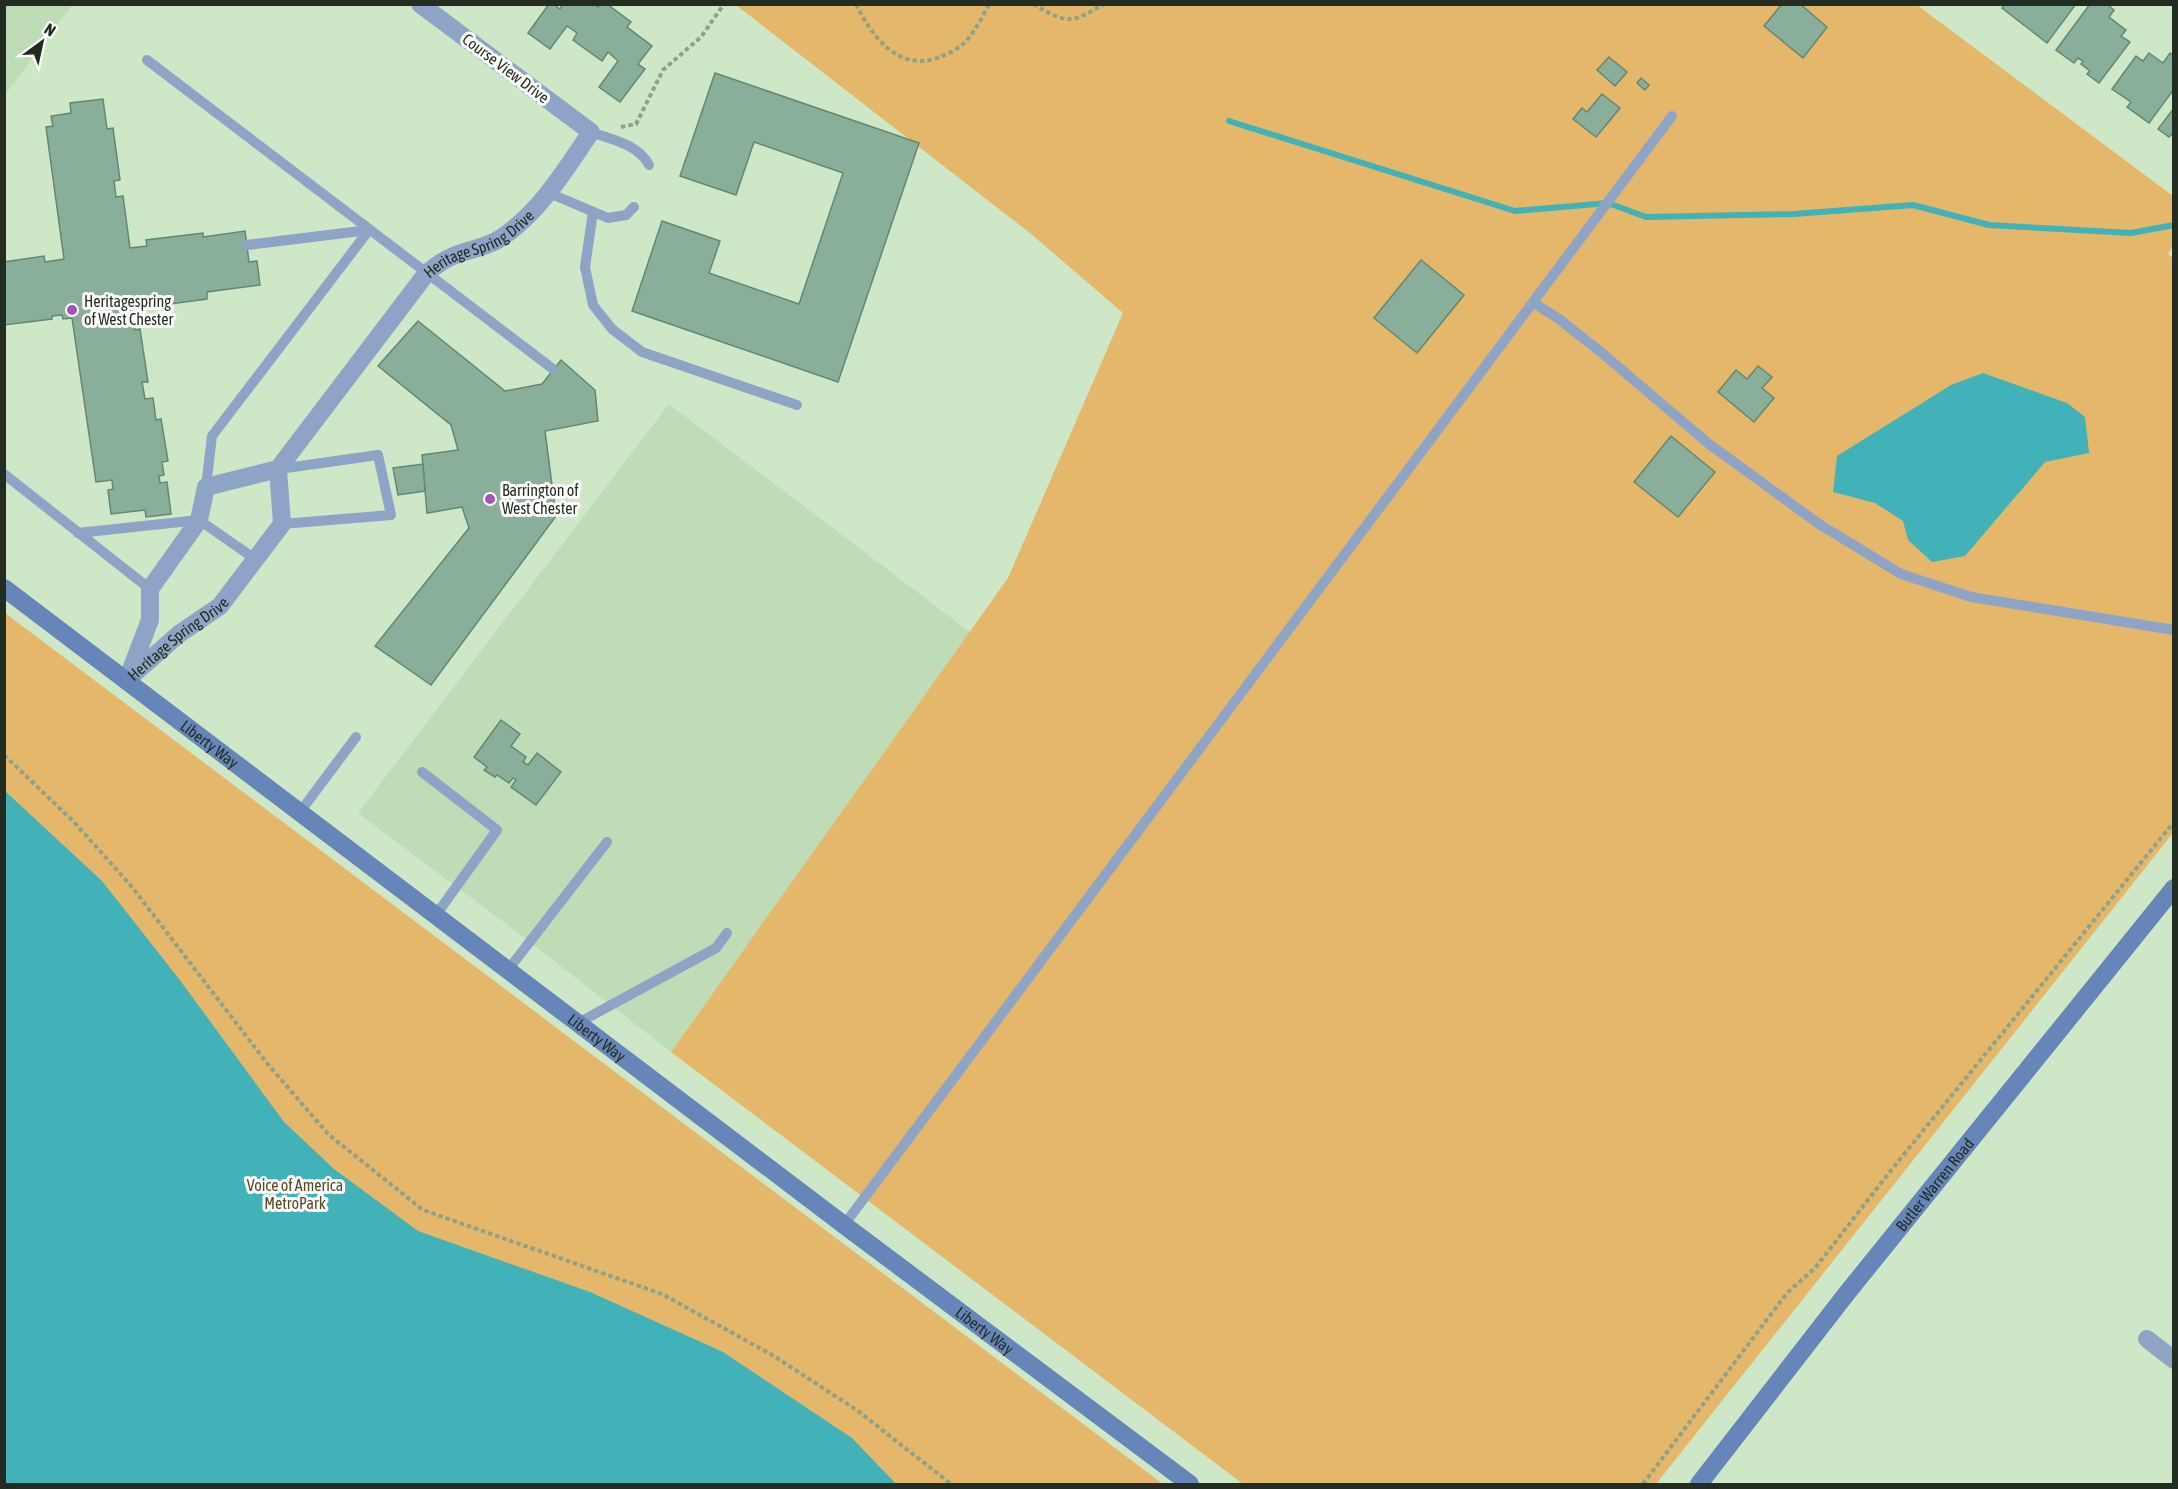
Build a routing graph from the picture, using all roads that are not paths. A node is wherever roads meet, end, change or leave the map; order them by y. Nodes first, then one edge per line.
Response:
1 (420, 4) edge
2 (147, 60) dead end
3 (1672, 116) dead end
4 (591, 132) junction
5 (649, 165) dead end
6 (549, 193) junction
7 (634, 207) dead end
8 (592, 212) junction
9 (369, 230) junction
10 (247, 245) dead end
11 (426, 274) junction
12 (1534, 303) junction
13 (553, 369) dead end
14 (796, 405) dead end
15 (278, 469) junction
16 (4, 474) edge
17 (206, 487) junction
18 (199, 520) junction
19 (282, 524) junction
20 (78, 533) junction
21 (255, 560) junction
22 (4, 588) edge
23 (150, 589) junction
24 (2174, 630) edge
25 (127, 681) junction
26 (356, 737) dead end
27 (422, 772) dead end
28 (300, 812) junction
29 (607, 842) dead end
30 (2174, 888) edge
31 (436, 915) junction
32 (727, 933) dead end
33 (508, 970) junction
34 (578, 1023) junction
35 (844, 1225) junction
36 (2147, 1339) dead end
37 (2174, 1360) edge
38 (1190, 1485) edge
39 (1699, 1485) edge

1 - 4 street, Course View Drive
2 - 9 lane
3 - 12 lane
4 - 5 lane
4 - 6 street, Heritage Spring Drive
6 - 8 lane
6 - 11 street, Heritage Spring Drive
7 - 8 lane
8 - 14 lane
9 - 10 lane
9 - 11 lane
9 - 17 lane
11 - 13 lane
11 - 15 street, Heritage Spring Drive
12 - 24 lane
12 - 35 lane
15 - 17 street
15 - 19 street
15 - 19 lane
16 - 20 lane
17 - 18 street
18 - 20 lane
18 - 21 lane
18 - 23 street
19 - 21 street, Heritage Spring Drive
20 - 23 lane
21 - 25 street, Heritage Spring Drive
22 - 25 main road, Liberty Way
23 - 25 street, Heritage Spring Drive
25 - 28 main road, Liberty Way
26 - 28 lane
27 - 31 lane
28 - 31 main road, Liberty Way
29 - 33 lane
30 - 39 main road, Butler Warren Road
31 - 33 main road, Liberty Way
32 - 34 lane
33 - 34 main road, Liberty Way
34 - 35 main road, Liberty Way
35 - 38 main road, Liberty Way
36 - 37 street

